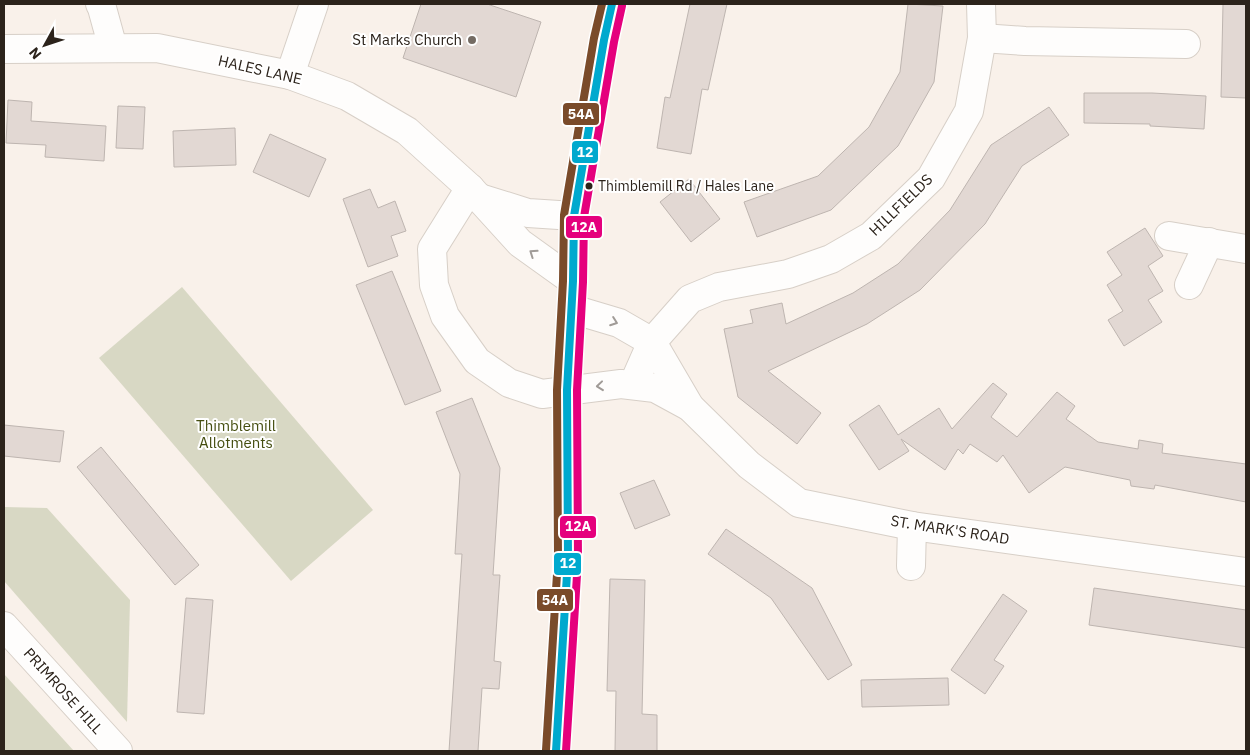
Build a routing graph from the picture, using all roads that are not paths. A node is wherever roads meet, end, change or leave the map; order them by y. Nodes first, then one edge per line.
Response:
1 (100, 4) edge
2 (314, 4) edge
3 (612, 4) edge
4 (981, 4) edge
5 (982, 38) junction
6 (1186, 44) dead end
7 (113, 48) junction
8 (4, 50) edge
9 (290, 74) junction
10 (474, 193) junction
11 (574, 216) junction
12 (1169, 236) dead end
13 (1209, 242) junction
14 (1246, 249) edge
15 (573, 281) junction
16 (1189, 284) dead end
17 (572, 308) junction
18 (652, 342) junction
19 (633, 385) junction
20 (567, 390) junction
21 (690, 407) junction
22 (912, 526) junction
23 (911, 566) dead end
24 (1246, 572) edge
25 (5, 630) edge
26 (118, 751) edge
27 (556, 751) edge

1 - 7 street
2 - 9 street
3 - 11 street
4 - 5 street, HILLFIELDS
5 - 6 street
5 - 18 street, HILLFIELDS
7 - 8 street, HALES LANE
7 - 9 street, HALES LANE
9 - 10 street, HALES LANE
10 - 11 street, HALES LANE
15 -> 10 street, HALES LANE
10 - 20 street, ST. MARK'S ROAD
11 - 15 street
12 - 13 street
13 - 14 street
13 - 16 street
15 - 17 street
17 -> 18 street, ST. MARK'S ROAD
17 - 20 street
18 - 19 street, HILLFIELDS
18 - 21 street, ST. MARK'S ROAD
19 -> 20 street, ST. MARK'S ROAD
19 - 21 street, ST. MARK'S ROAD
20 - 27 street
21 - 22 street, ST. MARK'S ROAD
22 - 23 street
22 - 24 street, ST. MARK'S ROAD
25 - 26 street, PRIMROSE HILL

